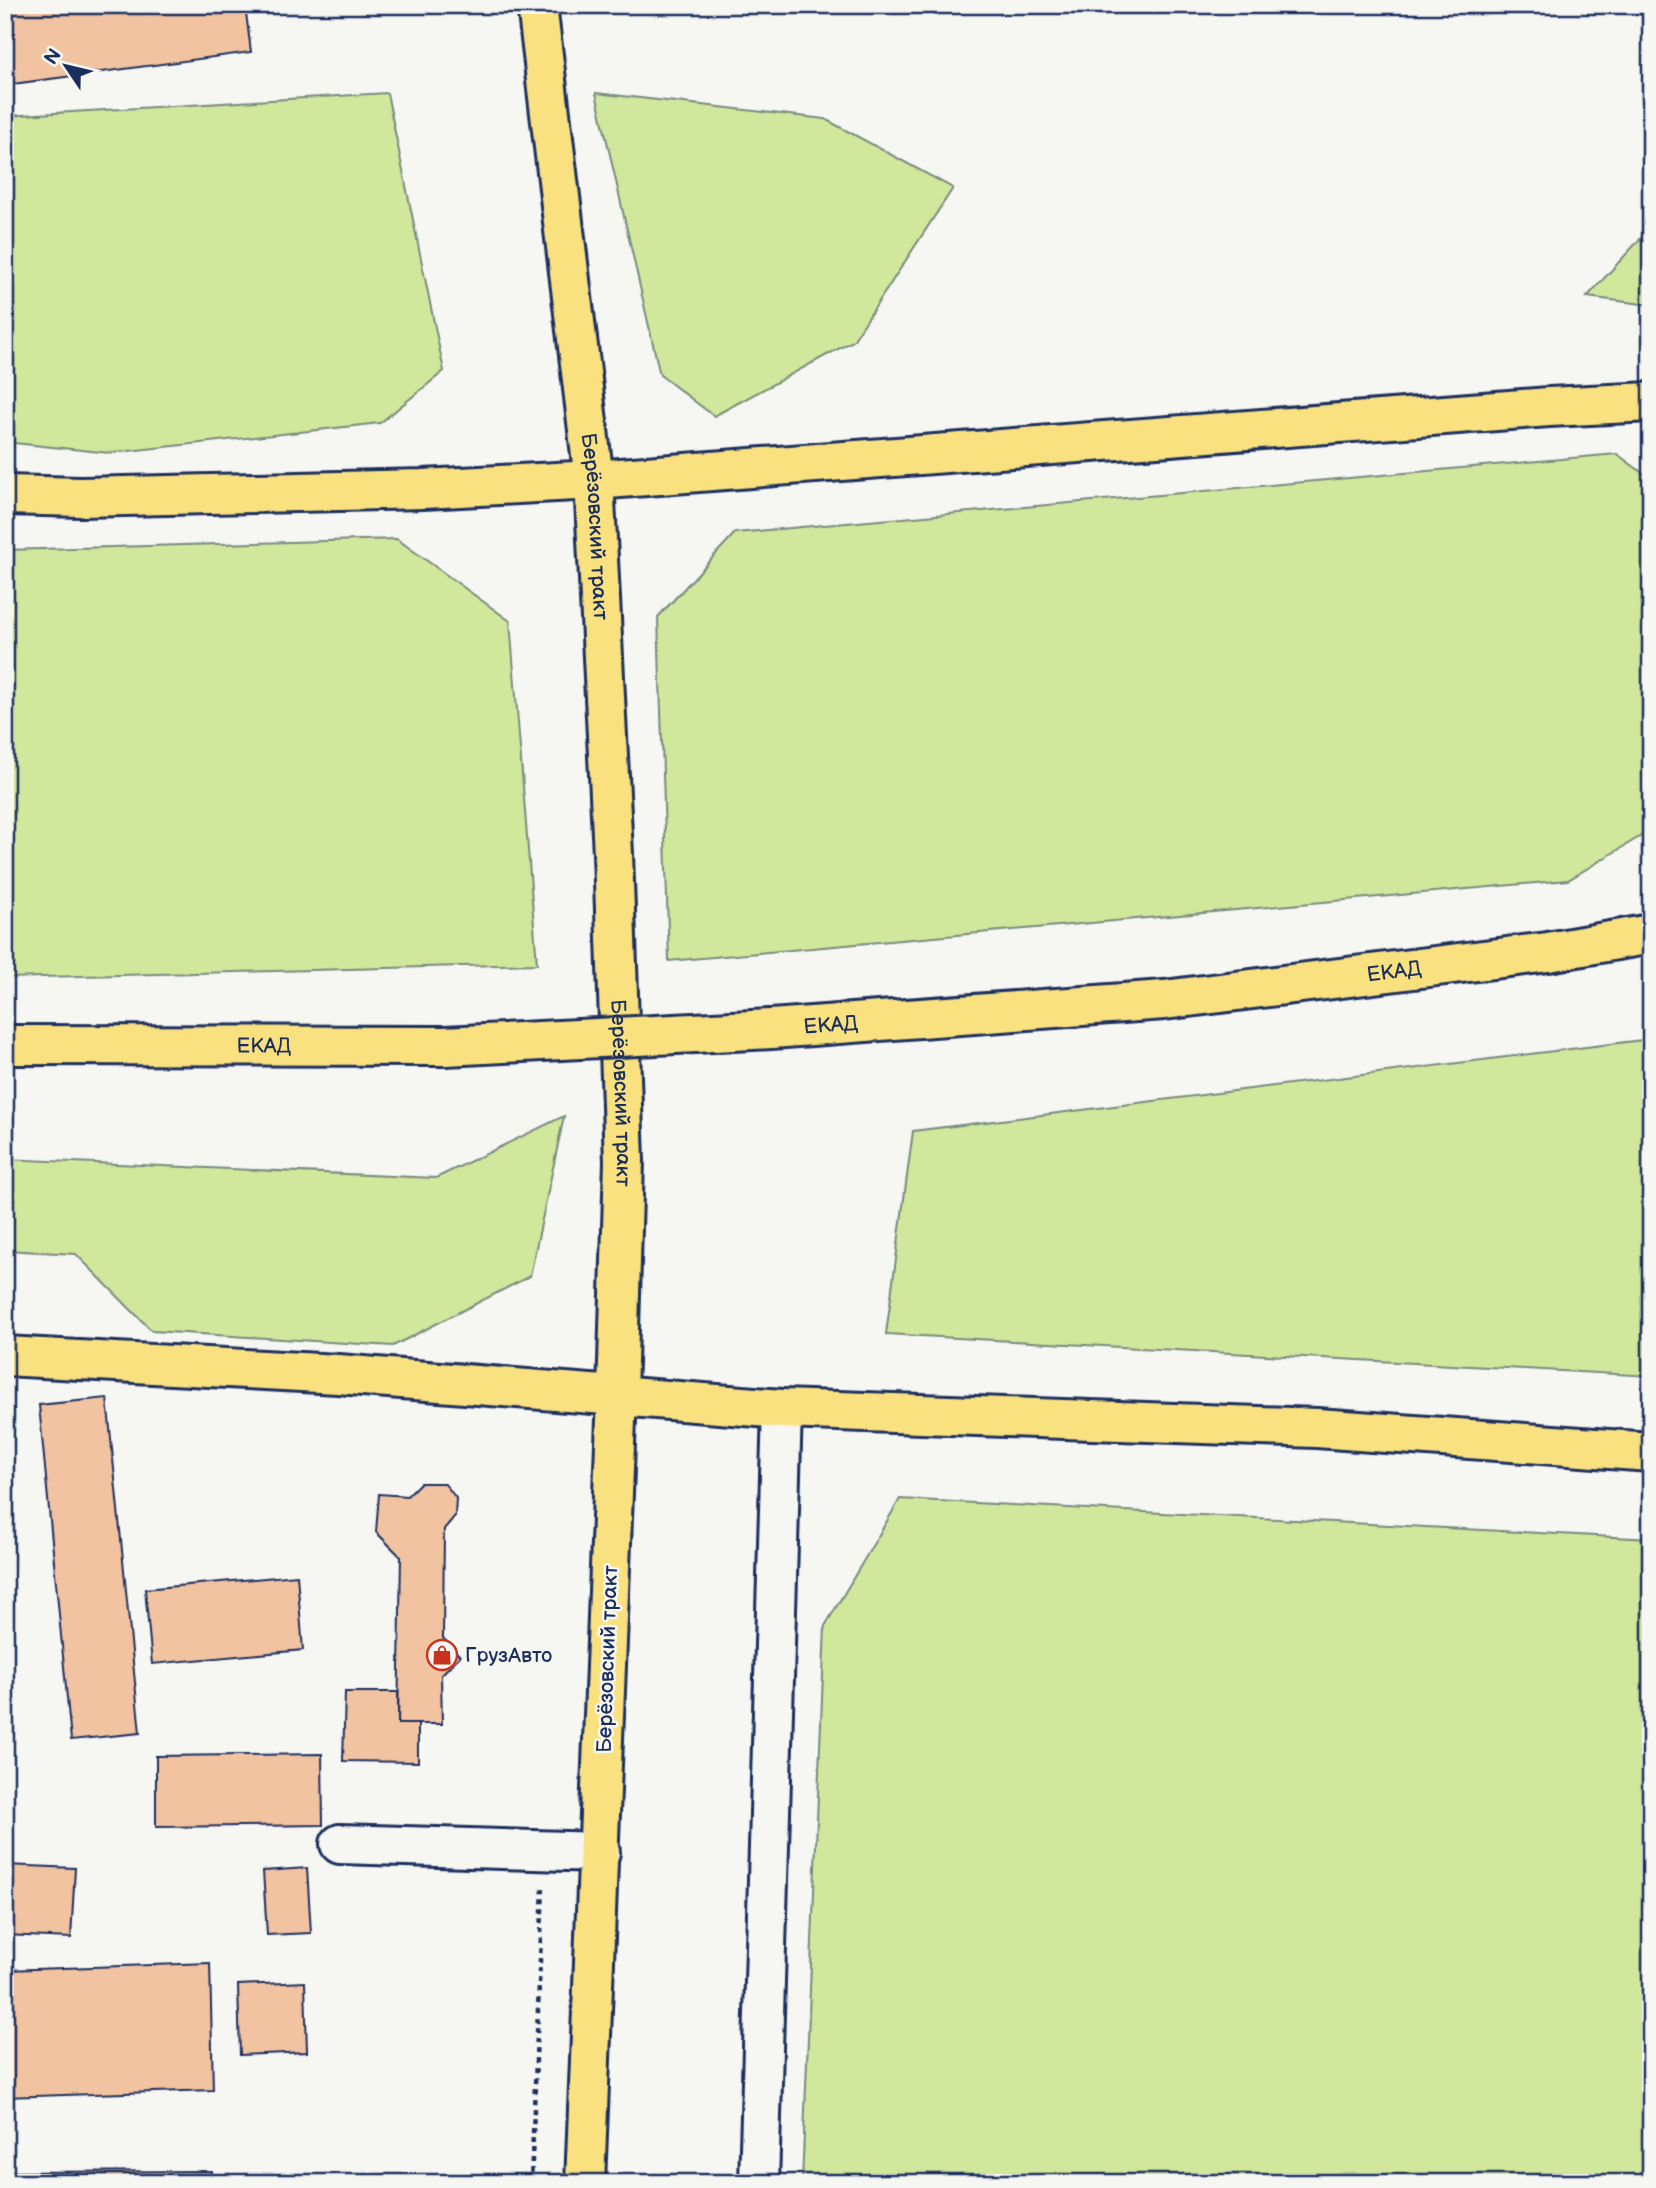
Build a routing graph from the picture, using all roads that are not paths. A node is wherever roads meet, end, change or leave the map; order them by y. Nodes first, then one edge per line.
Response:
1 (537, 5) edge
2 (1651, 402) edge
3 (1549, 407) junction
4 (1651, 430) edge
5 (594, 480) junction
6 (5, 495) edge
7 (1651, 917) edge
8 (1651, 934) edge
9 (1549, 952) junction
10 (5, 1045) edge
11 (5, 1356) edge
12 (617, 1395) junction
13 (782, 1409) junction
14 (1651, 1452) edge
15 (340, 1844) dead end
16 (600, 1852) junction
17 (586, 2183) edge
18 (759, 2183) edge

1 - 5 main road, Берёзовский тракт
2 - 3 main road
3 - 4 main road
3 - 5 main road
5 - 6 main road
5 - 12 main road, Берёзовский тракт
7 - 9 main road
8 - 9 main road, ЕКАД
9 - 10 main road, ЕКАД, bridge
11 - 12 main road
12 - 13 main road
12 - 16 main road, Берёзовский тракт
13 - 14 main road
13 - 18 lane
15 - 16 lane
16 - 17 main road, Берёзовский тракт

